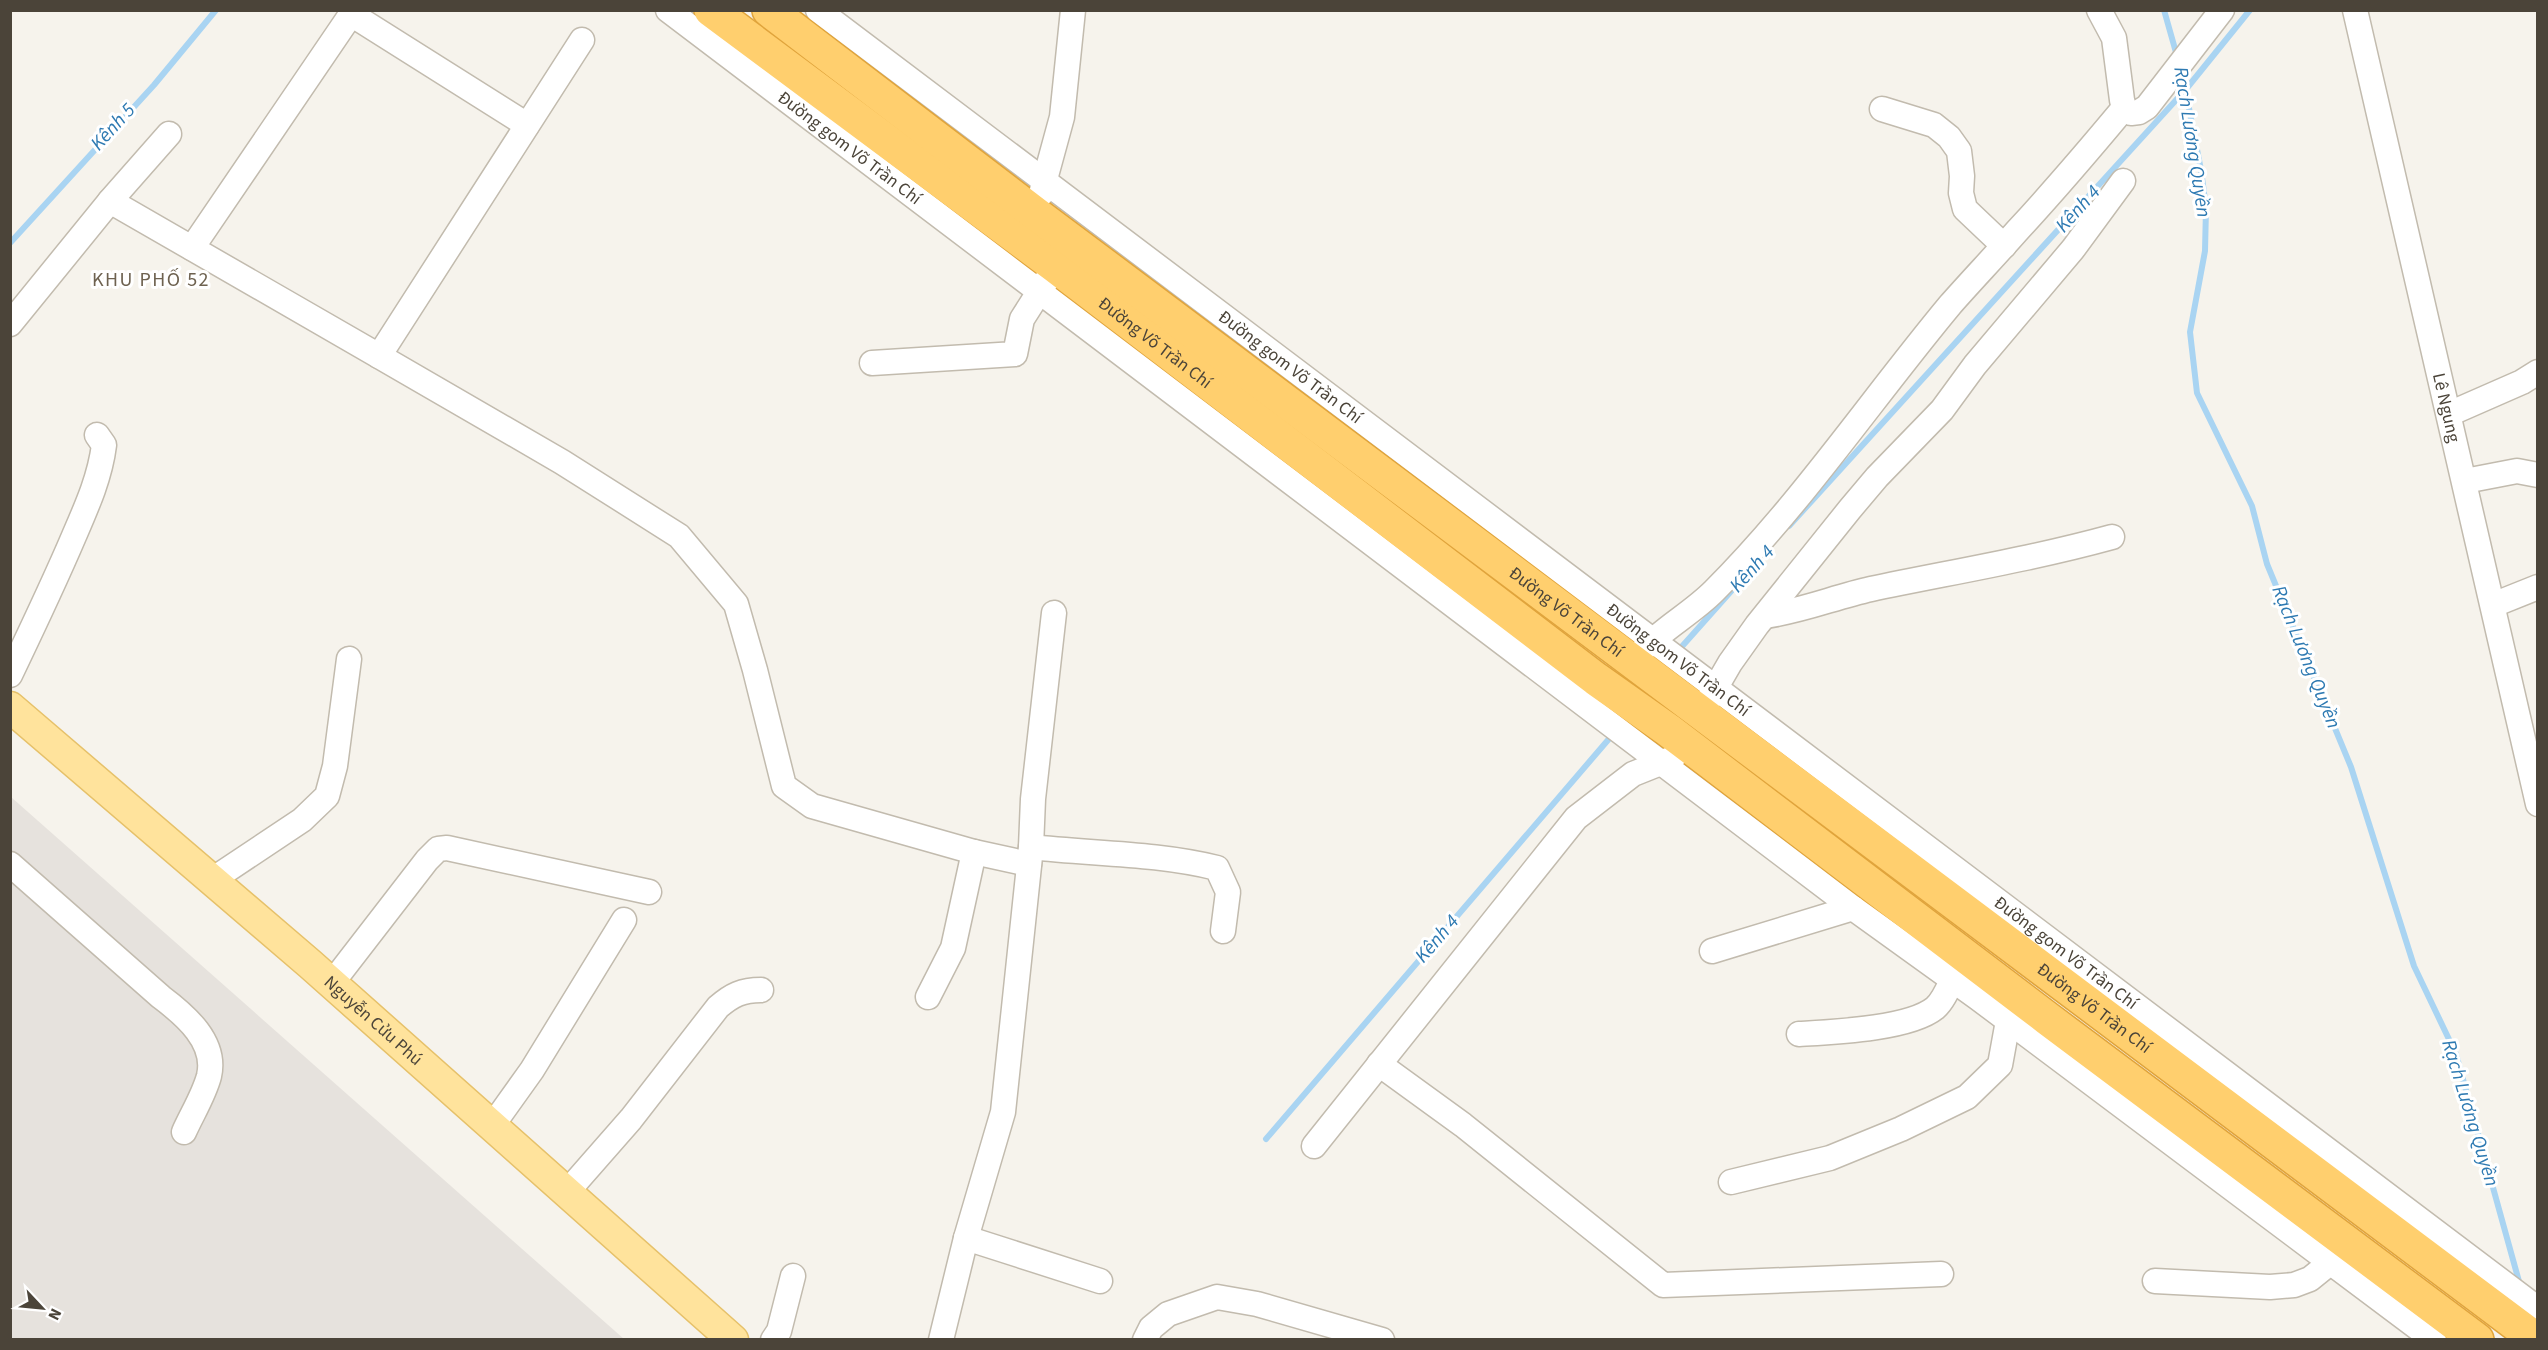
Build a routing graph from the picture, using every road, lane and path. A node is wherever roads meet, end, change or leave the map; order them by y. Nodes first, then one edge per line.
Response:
1 (668, 10) edge
2 (711, 10) edge
3 (769, 10) edge
4 (818, 10) edge
5 (1073, 10) edge
6 (2099, 10) edge
7 (2222, 10) edge
8 (2355, 10) edge
9 (352, 12) edge
10 (582, 40) dead end
11 (2124, 108) junction
12 (1882, 109) dead end
13 (527, 125) junction
14 (169, 134) dead end
15 (2123, 181) dead end
16 (1045, 182) junction
17 (110, 201) junction
18 (1036, 214) junction
19 (2004, 246) junction
20 (192, 248) junction
21 (1047, 279) junction
22 (10, 324) edge
23 (379, 356) junction
24 (872, 363) dead end
25 (2538, 372) edge
26 (2449, 414) junction
27 (97, 435) dead end
28 (2538, 475) edge
29 (2465, 481) junction
30 (2112, 537) dead end
31 (2538, 587) edge
32 (2493, 605) junction
33 (1054, 613) dead end
34 (1765, 616) junction
35 (1644, 657) junction
36 (349, 659) dead end
37 (10, 675) edge
38 (1702, 700) junction
39 (10, 707) edge
40 (1680, 740) junction
41 (1662, 762) junction
42 (2538, 804) edge
43 (974, 852) junction
44 (1030, 855) junction
45 (10, 864) edge
46 (212, 880) junction
47 (649, 892) dead end
48 (1852, 908) junction
49 (624, 920) dead end
50 (1223, 931) dead end
51 (1712, 951) dead end
52 (1952, 980) junction
53 (332, 983) junction
54 (761, 990) dead end
55 (928, 997) dead end
56 (2008, 1021) junction
57 (1799, 1034) dead end
58 (1378, 1064) junction
59 (492, 1126) junction
60 (184, 1132) dead end
61 (1314, 1146) dead end
62 (1731, 1182) dead end
63 (567, 1192) junction
64 (966, 1238) junction
65 (2331, 1262) junction
66 (1941, 1274) dead end
67 (793, 1276) dead end
68 (1100, 1281) dead end
69 (2155, 1281) dead end
70 (2534, 1327) edge
71 (733, 1340) edge
72 (773, 1340) edge
73 (941, 1340) edge
74 (1145, 1340) edge
75 (1382, 1340) edge
76 (2434, 1340) edge
77 (2477, 1340) edge

1 - 21 street, Đường gom Võ Trần Chí
2 - 21 highway, Đường Võ Trần Chí
3 - 18 highway, Đường Võ Trần Chí
4 - 16 street, Đường gom Võ Trần Chí
5 - 16 street
6 - 11 street
7 - 11 street
8 - 26 street, Lê Ngung
9 - 13 street
9 - 20 street
10 - 13 street
11 - 19 street
12 - 19 street
13 - 23 street
14 - 17 street
15 - 34 street
16 - 18 street
16 - 35 street, Đường gom Võ Trần Chí
17 - 20 street
17 - 22 street
18 - 35 highway, Đường Võ Trần Chí
19 - 35 street
20 - 23 street
21 - 24 street
21 - 40 highway, Đường Võ Trần Chí
21 - 41 street, Đường gom Võ Trần Chí
23 - 43 street
25 - 26 street
26 - 29 street, Lê Ngung
27 - 37 street
28 - 29 street
29 - 32 street, Lê Ngung
30 - 34 street
31 - 32 street
32 - 42 street, Lê Ngung
33 - 44 street
34 - 38 street
35 - 38 highway, Đường Võ Trần Chí
36 - 46 street
38 - 70 street, Đường gom Võ Trần Chí
38 - 70 highway, Đường Võ Trần Chí
39 - 46 main road, Nguyễn Cửu Phú
40 - 41 street
40 - 77 highway, Đường Võ Trần Chí
41 - 48 street, Đường gom Võ Trần Chí
41 - 58 street
43 - 44 street
43 - 55 street
44 - 50 street
44 - 64 street
45 - 60 street
46 - 53 main road, Nguyễn Cửu Phú
47 - 53 street
48 - 51 street
48 - 52 street, Đường gom Võ Trần Chí
49 - 59 street
52 - 56 street, Đường gom Võ Trần Chí
52 - 57 street
53 - 59 main road, Nguyễn Cửu Phú
54 - 63 street
56 - 62 street
56 - 65 street, Đường gom Võ Trần Chí
58 - 61 street
58 - 66 street
59 - 63 main road, Nguyễn Cửu Phú
63 - 71 main road, Nguyễn Cửu Phú
64 - 68 street
64 - 73 street
65 - 69 street
65 - 76 street, Đường gom Võ Trần Chí
67 - 72 street
74 - 75 street

